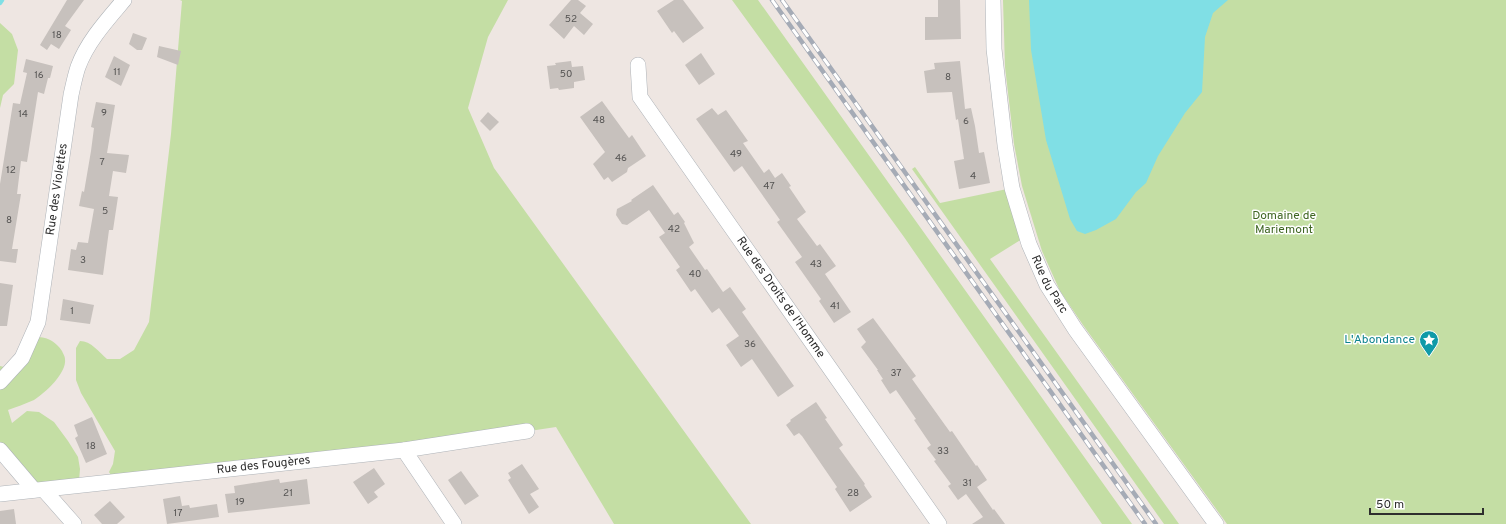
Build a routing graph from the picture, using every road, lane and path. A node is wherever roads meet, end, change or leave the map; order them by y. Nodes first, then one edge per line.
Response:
1 (124, 0) edge
2 (993, 0) edge
3 (638, 65) dead end
4 (0, 382) edge
5 (527, 431) dead end
6 (0, 450) edge
7 (404, 450) junction
8 (39, 490) junction
9 (0, 494) edge
10 (74, 524) edge
11 (454, 524) edge
12 (939, 524) edge
13 (1216, 524) edge

1 - 4 street, Rue des Violettes
2 - 13 street, Rue du Parc
3 - 12 street, Rue des Droits de l'Homme
5 - 7 street, Rue des Fougères
6 - 8 street
7 - 8 street, Rue des Fougères
7 - 11 street
8 - 9 street, Rue des Fougères
8 - 10 street

